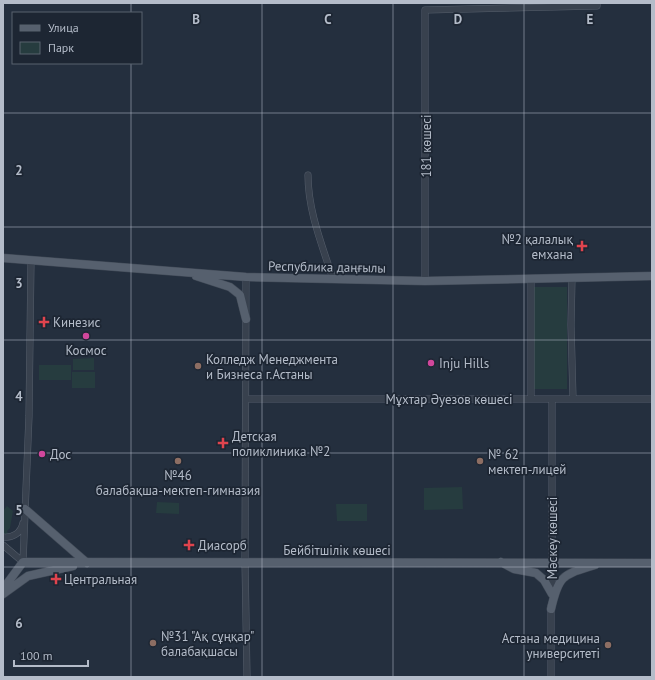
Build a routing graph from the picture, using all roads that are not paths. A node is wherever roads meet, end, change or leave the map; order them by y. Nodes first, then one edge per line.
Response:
1 (597, 5) edge
2 (308, 175) dead end
3 (3, 258) edge
4 (31, 260) junction
5 (183, 272) junction
6 (652, 276) edge
7 (246, 277) junction
8 (572, 278) junction
9 (333, 279) junction
10 (531, 279) junction
11 (425, 281) junction
12 (246, 319) junction
13 (573, 398) junction
14 (652, 398) edge
15 (247, 399) junction
16 (531, 399) junction
17 (552, 399) junction
18 (25, 509) junction
19 (3, 537) edge
20 (3, 545) edge
21 (245, 561) junction
22 (501, 561) junction
23 (23, 562) junction
24 (552, 562) junction
25 (603, 562) junction
26 (652, 562) edge
27 (87, 563) junction
28 (3, 589) edge
29 (3, 594) edge
30 (552, 594) junction
31 (551, 609) junction
32 (247, 677) edge
33 (551, 677) edge

1 - 11 street, 181 көшесі
2 - 9 street
3 - 4 main road, Республика даңғылы
4 - 5 main road, Республика даңғылы
4 - 18 street
5 - 7 main road, Республика даңғылы
5 - 12 main road
6 - 8 main road, Республика даңғылы
7 - 9 main road, Республика даңғылы
7 - 12 street
8 - 10 main road, Республика даңғылы
8 - 13 street
9 - 11 main road, Республика даңғылы
10 - 11 main road, Республика даңғылы
10 - 16 street
12 - 15 street
13 - 14 street, Мұхтар Әуезов көшесі
13 - 17 street, Мұхтар Әуезов көшесі
15 - 16 street, Мұхтар Әуезов көшесі
15 - 21 street
16 - 17 street, Мұхтар Әуезов көшесі
17 - 24 street, Мәскеу көшесі
18 - 19 street
18 - 23 street
18 - 27 main road
20 - 23 street
21 - 22 main road, Бейбітшілік көшесі
21 - 27 main road, Бейбітшілік көшесі
21 - 32 street
22 - 24 main road, Бейбітшілік көшесі
22 - 30 main road
23 - 27 main road, Бейбітшілік көшесі
23 - 28 main road
24 - 25 main road, Бейбітшілік көшесі
24 - 30 street, Мәскеу көшесі
25 - 26 main road, Бейбітшілік көшесі
25 - 31 main road
27 - 29 main road
30 - 31 street, Мәскеу көшесі
31 - 33 street, Мәскеу көшесі

